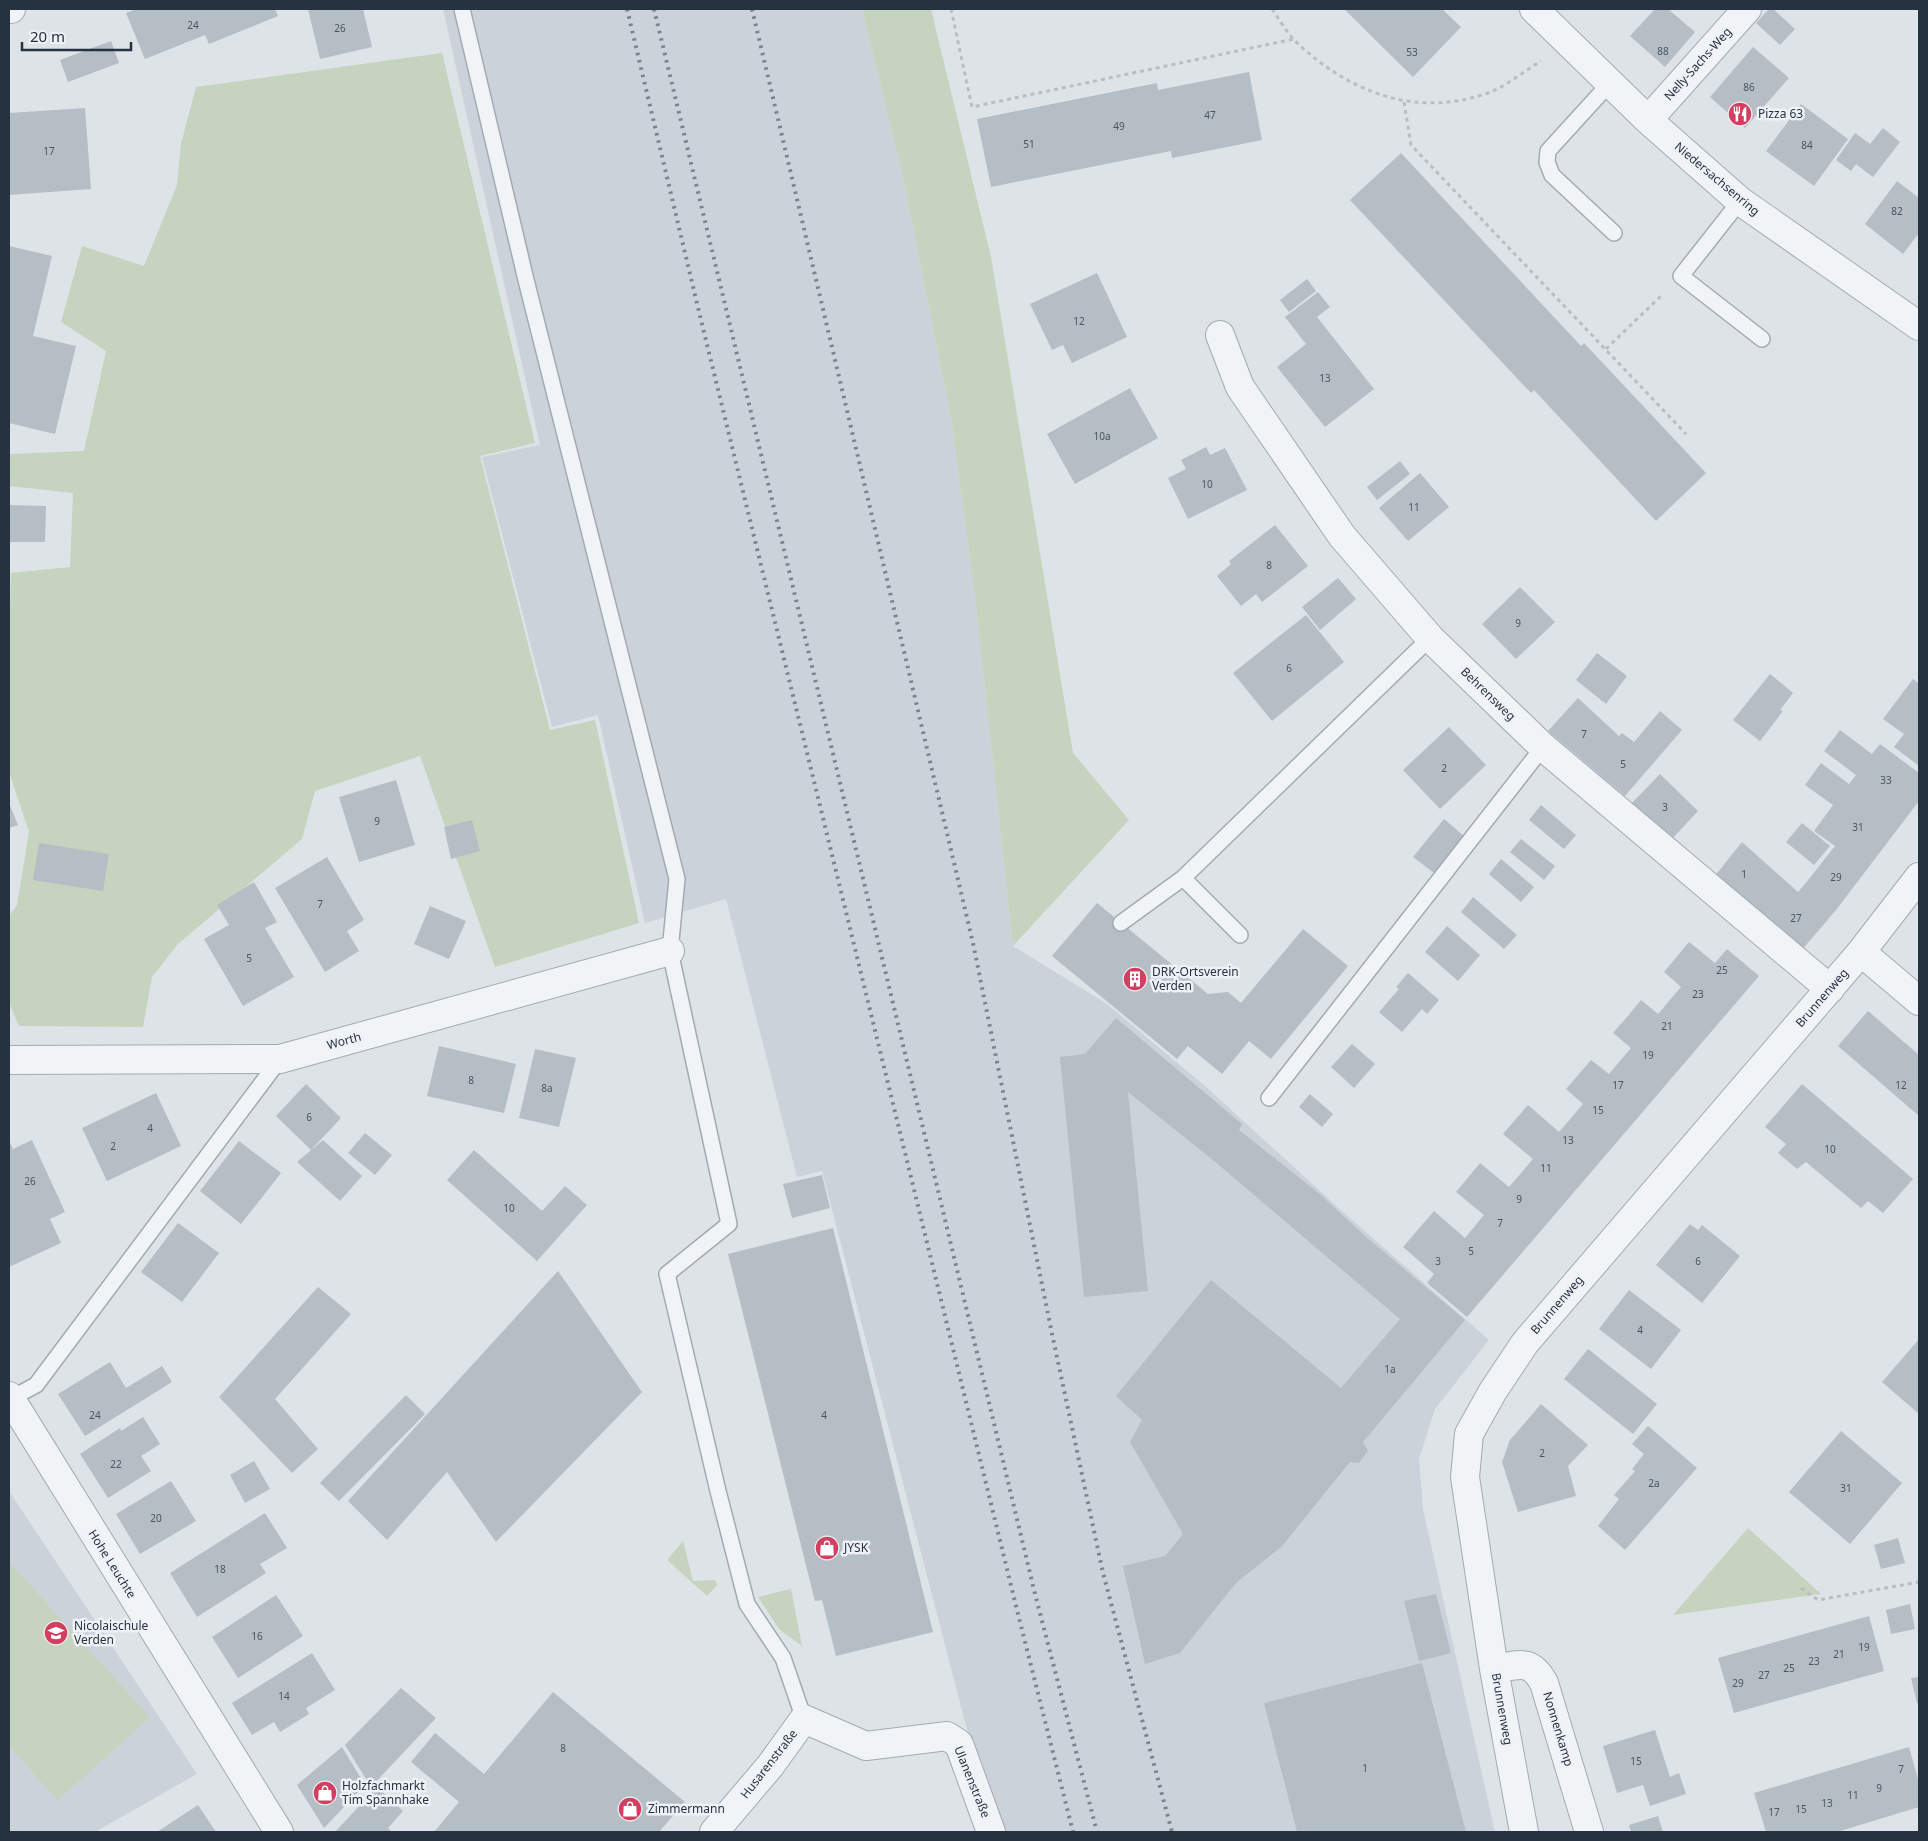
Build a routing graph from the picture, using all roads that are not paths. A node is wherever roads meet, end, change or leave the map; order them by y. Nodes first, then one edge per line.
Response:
1 (462, 9) edge
2 (1534, 9) edge
3 (1747, 9) edge
4 (1610, 83) junction
5 (1648, 120) junction
6 (1740, 201) junction
7 (1614, 233) dead end
8 (1919, 326) edge
9 (1220, 336) dead end
10 (1762, 339) dead end
11 (1430, 638) junction
12 (1543, 747) junction
13 (1919, 877) edge
14 (1183, 878) junction
15 (1121, 923) dead end
16 (1240, 935) dead end
17 (670, 951) junction
18 (1861, 952) junction
19 (1830, 989) junction
20 (1919, 1001) edge
21 (280, 1059) junction
22 (9, 1060) edge
23 (1269, 1098) dead end
24 (9, 1398) edge
25 (1494, 1669) junction
26 (804, 1719) junction
27 (279, 1832) edge
28 (714, 1832) edge
29 (991, 1832) edge
30 (1524, 1832) edge
31 (1589, 1832) edge

1 - 17 lane
2 - 4 street, Niedersachsenring
3 - 5 street, Nelly-Sachs-Weg
4 - 5 street, Niedersachsenring
4 - 7 lane
5 - 6 street, Niedersachsenring
6 - 8 street, Niedersachsenring
6 - 10 lane
9 - 11 street, Behrensweg
11 - 12 street, Behrensweg
11 - 14 lane
12 - 19 street, Behrensweg
12 - 23 lane
13 - 18 street, Brunnenweg
14 - 15 lane
14 - 16 lane
17 - 21 street, Worth
17 - 26 lane
18 - 19 street, Brunnenweg
18 - 20 street
19 - 25 street, Brunnenweg
21 - 22 street, Worth
21 - 24 lane
24 - 27 street, Hohe Leuchte
25 - 30 street, Brunnenweg
25 - 31 street, Nonnenkamp
26 - 28 street, Husarenstraße
26 - 29 street, Ulanenstraße

